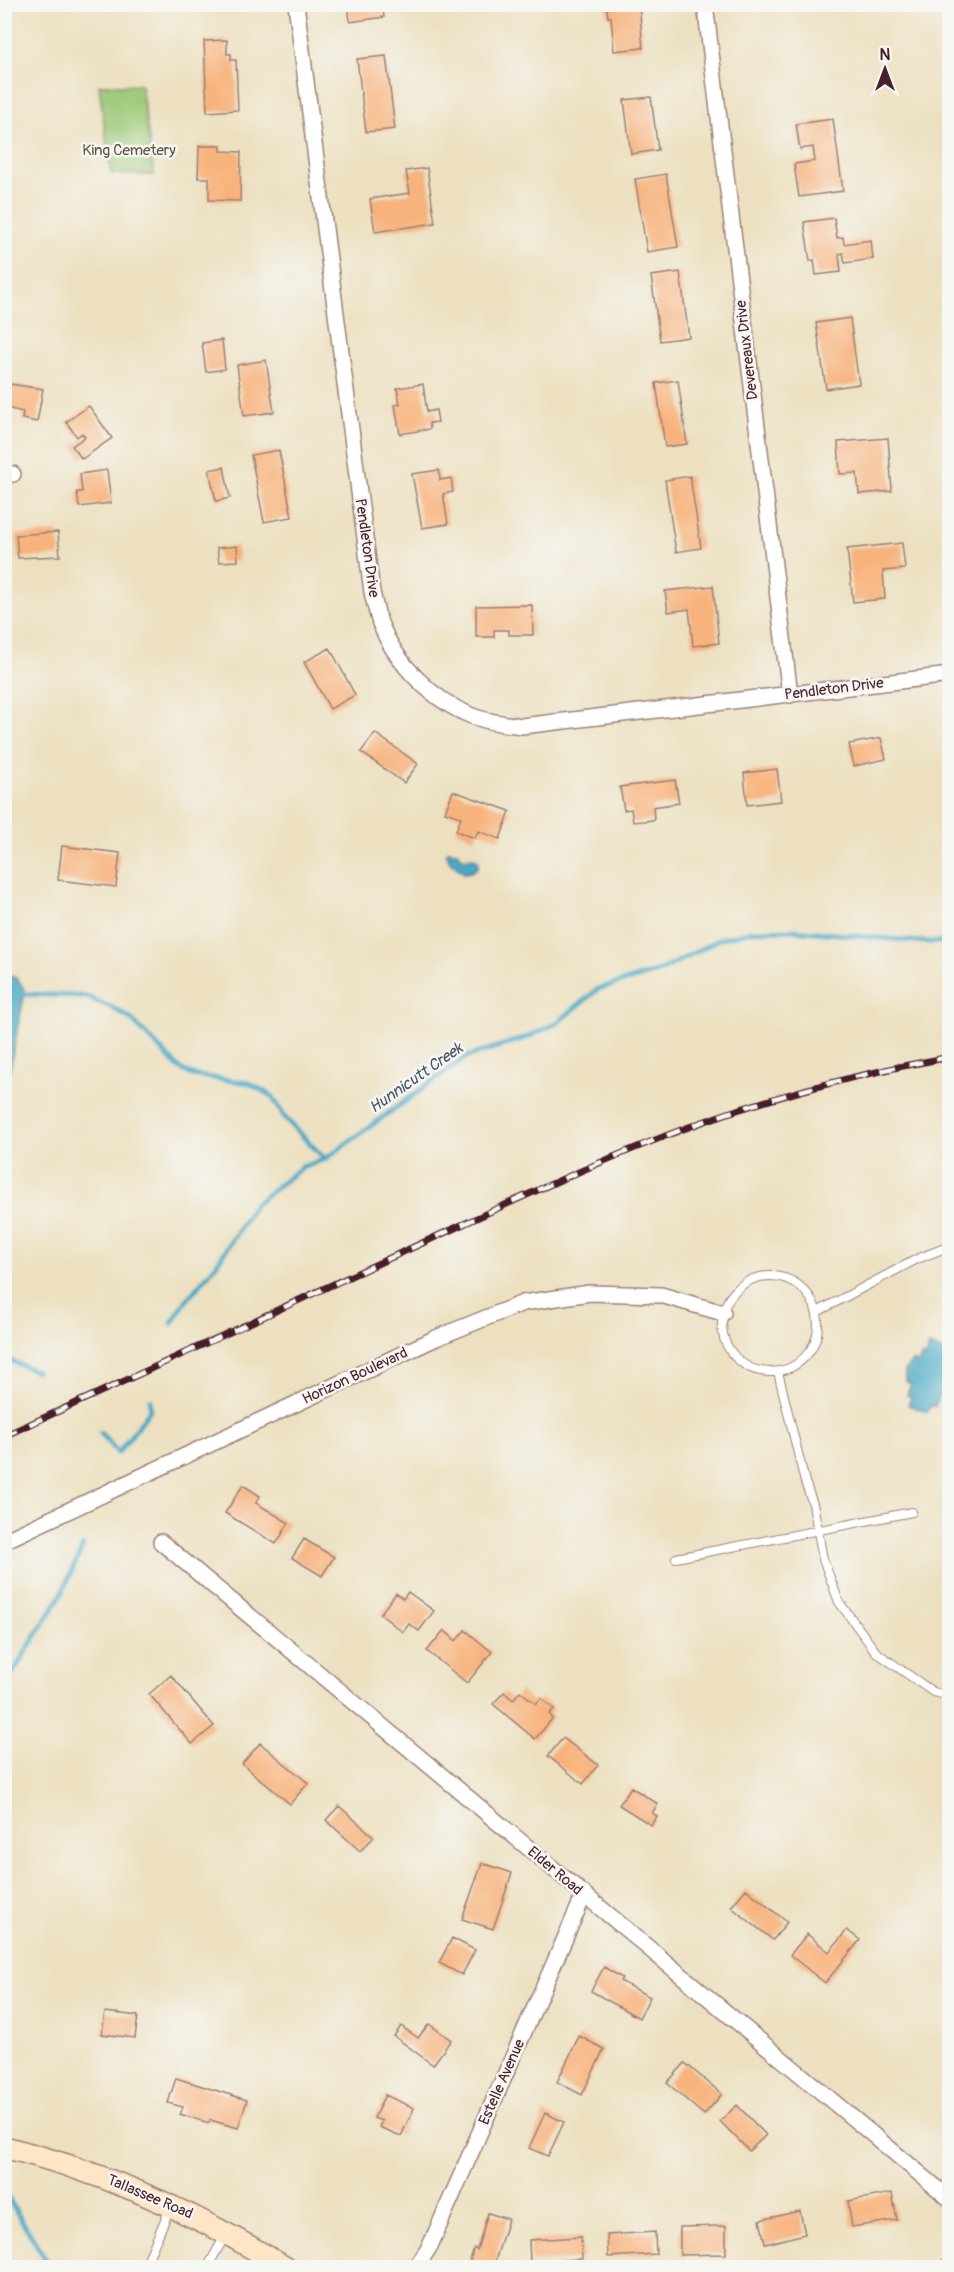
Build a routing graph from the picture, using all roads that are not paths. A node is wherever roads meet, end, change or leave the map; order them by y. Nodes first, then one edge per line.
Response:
1 (296, 4) edge
2 (705, 4) edge
3 (950, 675) edge
4 (789, 695) junction
5 (950, 1246) edge
6 (817, 1312) junction
7 (723, 1313) junction
8 (778, 1372) junction
9 (912, 1512) dead end
10 (818, 1530) junction
11 (4, 1541) edge
12 (161, 1542) dead end
13 (676, 1558) dead end
14 (950, 1696) edge
15 (584, 1895) junction
16 (4, 2147) edge
17 (950, 2199) edge
18 (171, 2205) junction
19 (227, 2232) junction
20 (144, 2268) edge
21 (207, 2268) edge
22 (286, 2268) edge
23 (416, 2268) edge

1 - 4 street, Pendleton Drive
2 - 4 street, Devereaux Drive
3 - 4 street, Pendleton Drive
5 - 6 lane
6 - 7 lane
6 - 8 lane
7 - 8 lane
7 - 11 street, Horizon Boulevard
8 - 10 lane
9 - 10 lane
10 - 13 lane
10 - 14 lane
12 - 15 street, Elder Road
15 - 17 street, Elder Road
15 - 23 street, Estelle Avenue
16 - 18 main road, Tallassee Road
18 - 19 main road, Tallassee Road
18 - 20 lane
19 - 21 lane
19 - 22 main road, Tallassee Road

